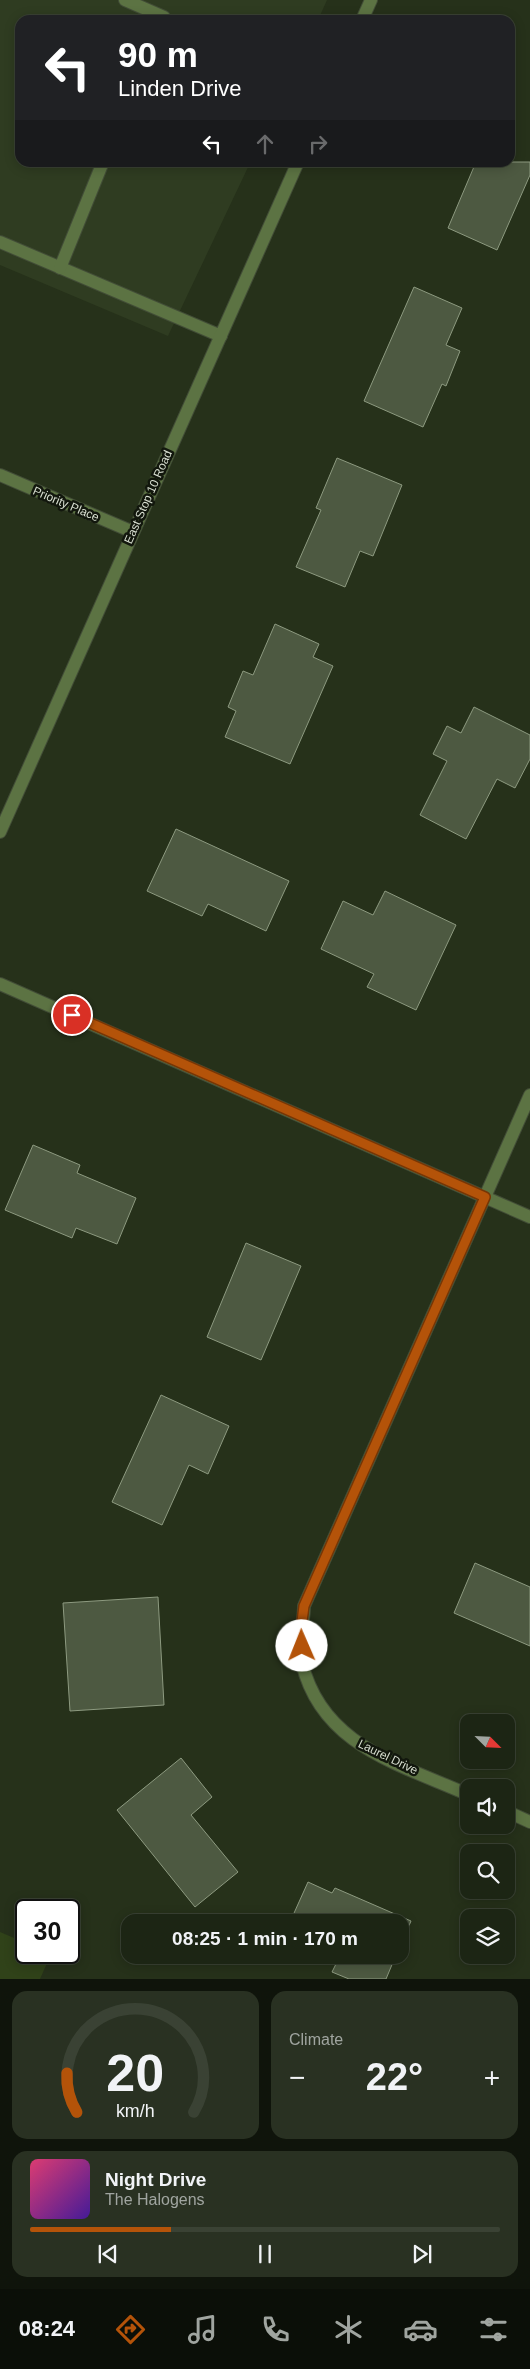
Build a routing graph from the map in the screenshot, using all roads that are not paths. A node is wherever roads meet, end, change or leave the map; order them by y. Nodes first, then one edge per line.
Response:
1 (125, 0) edge
2 (371, 0) edge
3 (158, 15) edge
4 (364, 15) edge
5 (101, 167) edge
6 (296, 167) edge
7 (0, 242) edge
8 (60, 268) junction
9 (221, 336) junction
10 (0, 475) edge
11 (133, 532) junction
12 (0, 832) edge
13 (0, 984) edge
14 (530, 1096) edge
15 (485, 1197) junction
16 (530, 1217) edge
17 (460, 1791) edge
18 (515, 1815) edge
19 (530, 1822) edge

1 - 3 street
2 - 4 street
5 - 8 street
6 - 9 street, East Stop 10 Road
7 - 8 street
8 - 9 street
9 - 11 street, East Stop 10 Road
10 - 11 street, Priority Place
11 - 12 street, East Stop 10 Road
13 - 15 street
14 - 15 street, Laurel Drive
15 - 16 street
15 - 17 street, Laurel Drive
18 - 19 street

